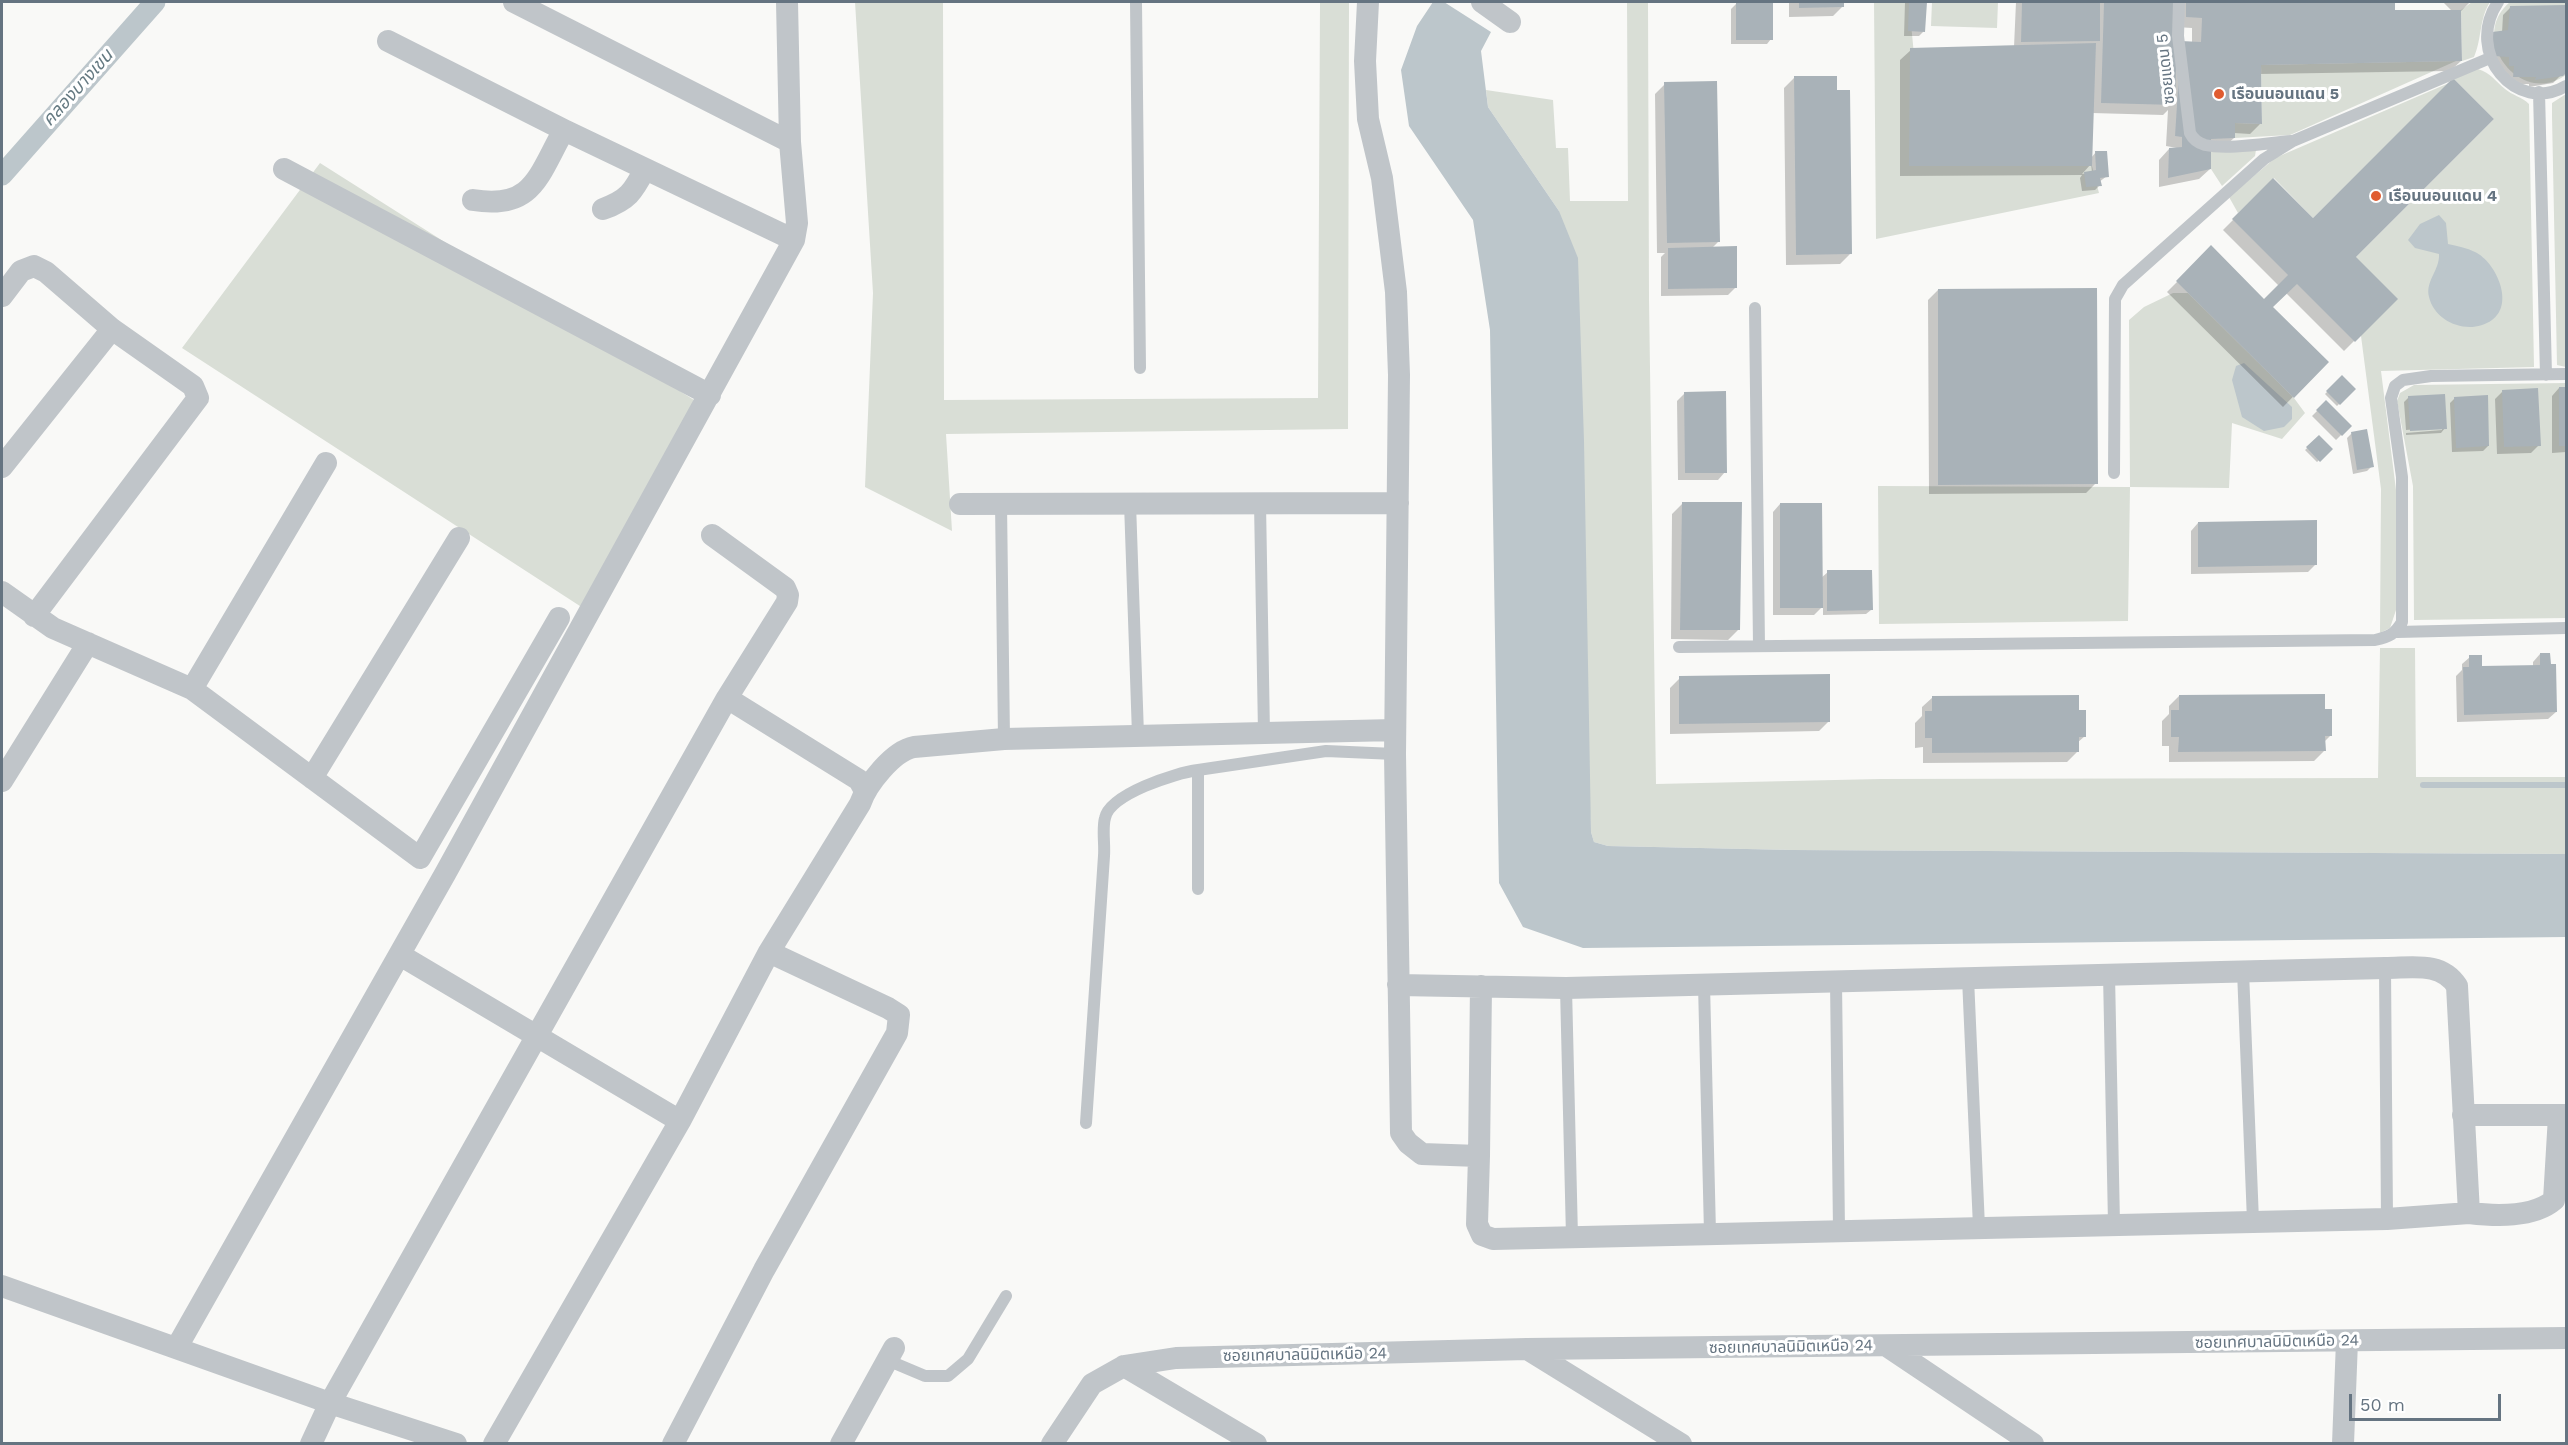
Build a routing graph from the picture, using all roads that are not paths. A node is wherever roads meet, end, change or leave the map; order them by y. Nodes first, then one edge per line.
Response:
1 (514, 2) edge
2 (787, 2) edge
3 (1136, 2) edge
4 (1368, 2) edge
5 (1482, 2) edge
6 (2179, 2) edge
7 (2498, 2) edge
8 (1510, 22) dead end
9 (388, 41) dead end
10 (2490, 58) junction
11 (2566, 86) edge
12 (2539, 92) junction
13 (564, 130) junction
14 (2293, 141) junction
15 (790, 142) junction
16 (285, 169) dead end
17 (645, 169) junction
18 (473, 200) dead end
19 (603, 209) dead end
20 (794, 240) junction
21 (2, 296) edge
22 (1755, 308) dead end
23 (112, 329) junction
24 (1140, 368) dead end
25 (2566, 374) edge
26 (2546, 375) junction
27 (710, 395) junction
28 (326, 463) dead end
29 (2, 467) edge
30 (2114, 473) dead end
31 (1001, 503) junction
32 (1130, 503) junction
33 (1260, 503) junction
34 (1398, 503) junction
35 (960, 504) dead end
36 (712, 535) dead end
37 (459, 538) dead end
38 (2, 592) edge
39 (34, 616) junction
40 (559, 618) dead end
41 (2566, 628) edge
42 (2397, 632) junction
43 (88, 643) junction
44 (1759, 646) junction
45 (1679, 647) dead end
46 (192, 689) junction
47 (727, 698) junction
48 (1395, 730) junction
49 (1264, 733) junction
50 (1138, 735) junction
51 (1004, 739) junction
52 (1395, 754) junction
53 (1198, 770) junction
54 (312, 778) junction
55 (2, 781) edge
56 (865, 791) junction
57 (1198, 889) dead end
58 (769, 952) junction
59 (400, 954) junction
60 (2385, 968) junction
61 (2243, 971) junction
62 (2109, 974) junction
63 (1968, 978) junction
64 (1836, 981) junction
65 (1704, 984) junction
66 (1398, 985) junction
67 (1481, 986) junction
68 (1566, 988) junction
69 (538, 1036) junction
70 (2463, 1115) junction
71 (2563, 1115) edge
72 (680, 1121) junction
73 (1086, 1123) dead end
74 (1479, 1156) junction
75 (2469, 1213) junction
76 (2387, 1219) junction
77 (2253, 1221) junction
78 (2114, 1224) junction
79 (1979, 1227) junction
80 (1839, 1231) junction
81 (1710, 1233) junction
82 (1572, 1237) junction
83 (2, 1286) edge
84 (1006, 1296) dead end
85 (2566, 1338) edge
86 (2347, 1341) junction
87 (1887, 1346) junction
88 (177, 1347) junction
89 (1527, 1349) junction
90 (890, 1354) joint
91 (1124, 1366) junction
92 (330, 1403) junction
93 (311, 1443) edge
94 (456, 1443) edge
95 (494, 1443) edge
96 (673, 1443) edge
97 (841, 1443) edge
98 (1052, 1443) edge
99 (1256, 1443) edge
100 (1681, 1443) edge
101 (2033, 1443) edge
102 (2343, 1443) edge

1 - 15 street
2 - 15 street
3 - 24 lane
4 - 34 street
5 - 8 street
6 - 14 lane, ซอยแดน 5
7 - 10 lane
9 - 13 street
10 - 12 lane
10 - 14 lane
11 - 12 lane
12 - 26 lane
13 - 17 street
13 - 18 street
14 - 30 lane
15 - 20 street
16 - 27 street
17 - 19 street
17 - 20 street
20 - 27 street
21 - 23 street
22 - 44 lane
23 - 29 street
23 - 39 street
25 - 26 lane
26 - 42 lane
27 - 59 street
28 - 46 street
31 - 32 street
31 - 35 street
31 - 51 lane
32 - 33 street
32 - 50 lane
33 - 34 street
33 - 49 lane
34 - 48 street
36 - 47 street
37 - 54 street
38 - 39 street
39 - 43 street
40 - 54 street
41 - 42 lane
42 - 44 lane
43 - 46 street
43 - 55 street
44 - 45 lane
46 - 54 street
47 - 56 street
47 - 69 street
48 - 49 street
48 - 52 street
49 - 50 street
50 - 51 street
51 - 56 street
52 - 53 lane
52 - 66 street
53 - 57 lane
53 - 73 lane
56 - 58 street
58 - 72 street
58 - 96 street
59 - 69 street
59 - 88 street
60 - 61 street
60 - 70 street
60 - 76 lane
61 - 62 street
61 - 77 lane
62 - 63 street
62 - 78 lane
63 - 64 street
63 - 79 lane
64 - 65 street
64 - 80 lane
65 - 68 street
65 - 81 lane
66 - 67 street
66 - 74 street
67 - 68 street
67 - 74 street
68 - 82 lane
69 - 72 street
69 - 92 street
70 - 71 street
70 - 75 street
71 - 75 street
72 - 95 street
74 - 82 street
75 - 76 street
76 - 77 street
77 - 78 street
78 - 79 street
79 - 80 street
80 - 81 street
81 - 82 street
83 - 88 street
84 - 90 lane
85 - 86 street, ซอยเทศบาลนิมิตเหนือ 24
86 - 87 street, ซอยเทศบาลนิมิตเหนือ 24
86 - 102 street
87 - 89 street, ซอยเทศบาลนิมิตเหนือ 24
87 - 101 street
88 - 92 street
89 - 91 street, ซอยเทศบาลนิมิตเหนือ 24
89 - 100 street
90 - 97 street
91 - 98 street, ซอยเทศบาลนิมิตเหนือ 24
91 - 99 street
92 - 93 street
92 - 94 street

